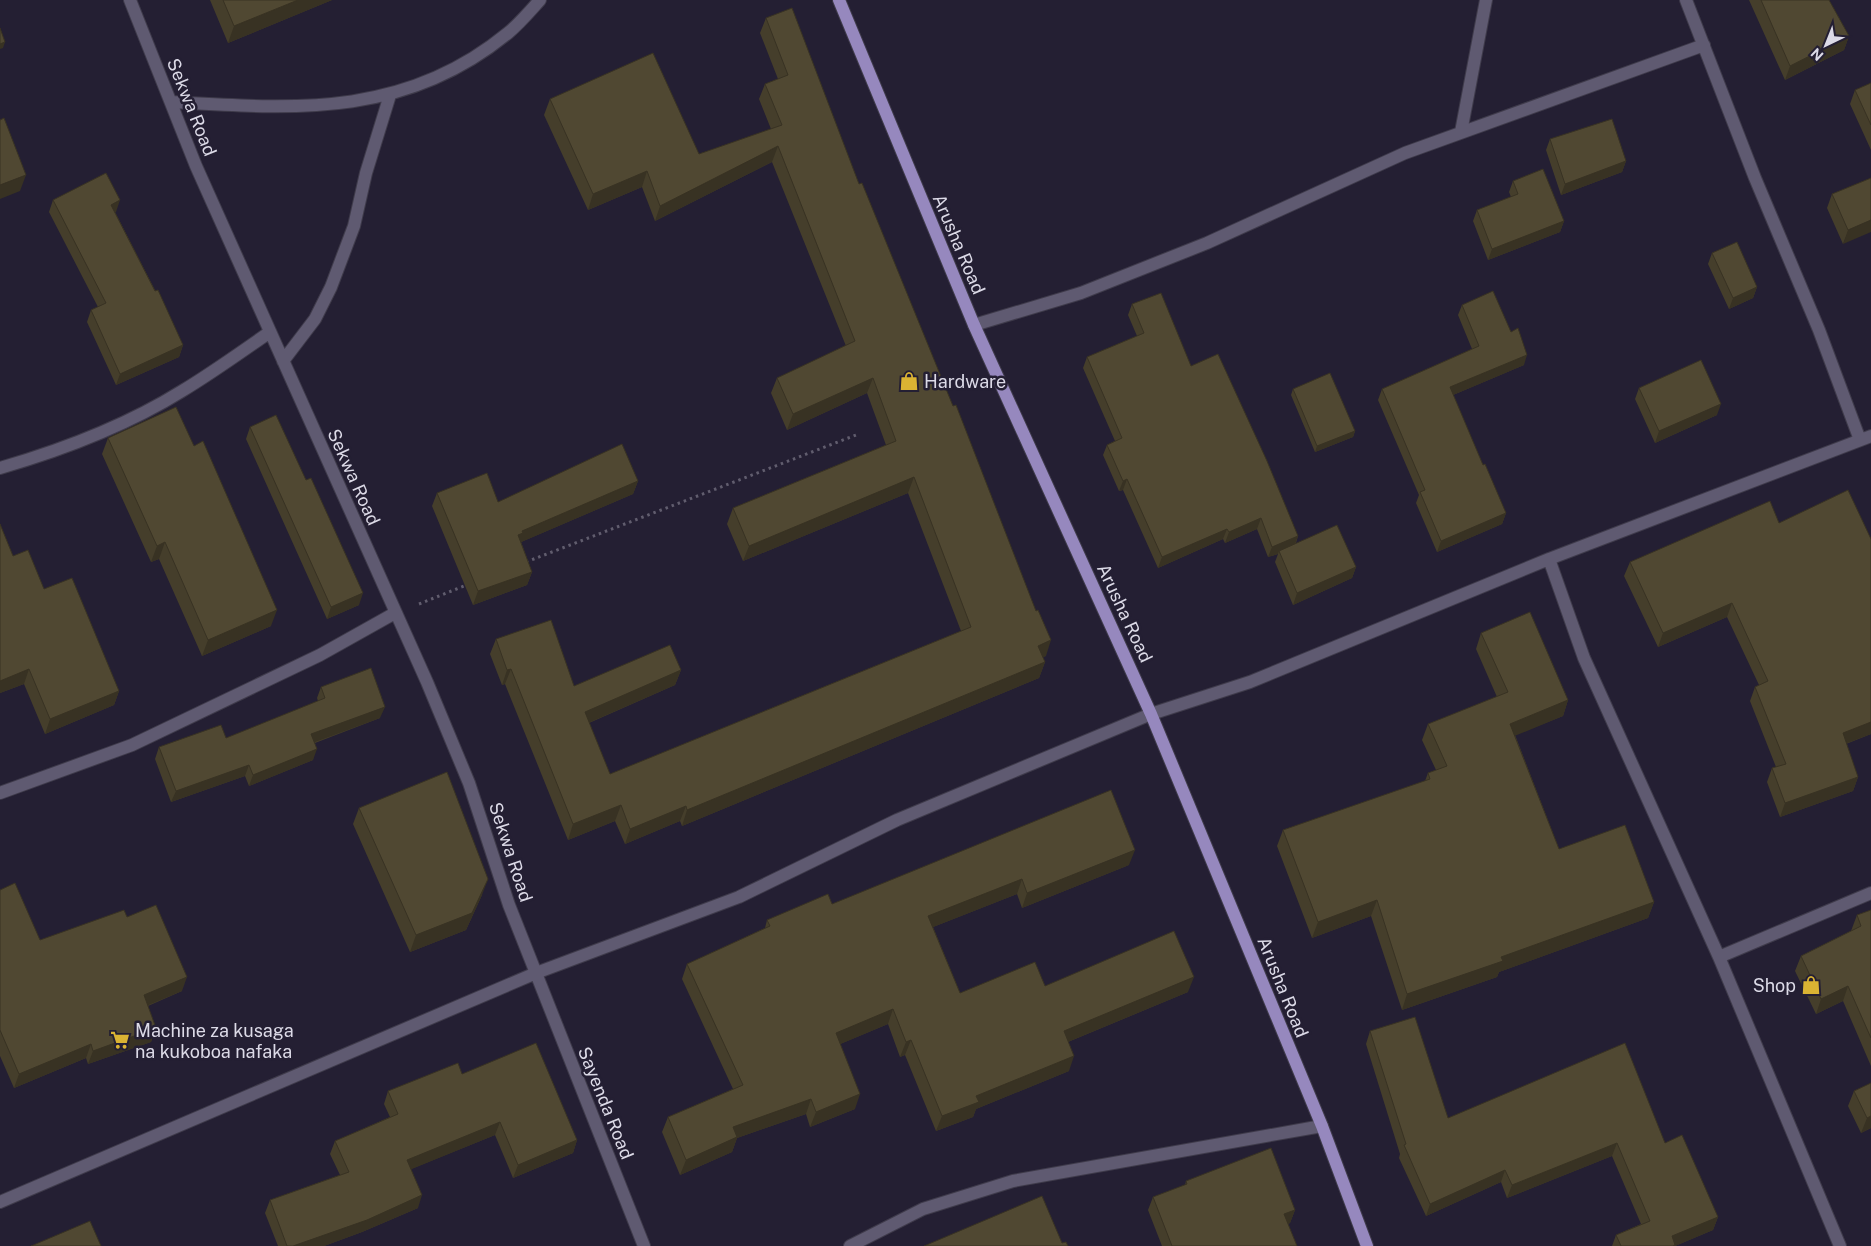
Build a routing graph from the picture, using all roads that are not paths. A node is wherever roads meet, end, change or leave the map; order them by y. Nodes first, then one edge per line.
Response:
1 (130, 0) edge
2 (540, 0) edge
3 (839, 0) edge
4 (1486, 0) edge
5 (1686, 0) edge
6 (1704, 45) junction
7 (390, 95) junction
8 (171, 102) junction
9 (1461, 132) junction
10 (974, 325) junction
11 (270, 332) junction
12 (283, 361) junction
13 (1866, 438) edge
14 (0, 468) edge
15 (1549, 559) junction
16 (395, 613) junction
17 (1152, 714) junction
18 (0, 793) edge
19 (1871, 893) edge
20 (1719, 958) junction
21 (536, 973) junction
22 (1322, 1126) junction
23 (0, 1202) edge
24 (644, 1246) edge
25 (850, 1246) edge
26 (1367, 1246) edge
27 (1840, 1246) edge

1 - 8 street, Sekwa Road
2 - 7 street
3 - 10 main road, Arusha Road
4 - 9 street
5 - 6 street
6 - 9 street
6 - 13 street
7 - 8 street
7 - 12 street
8 - 11 street, Sekwa Road
9 - 10 street
10 - 17 main road, Arusha Road
11 - 12 street, Sekwa Road
11 - 14 street
12 - 16 street, Sekwa Road
13 - 15 street
15 - 17 street
15 - 20 street
16 - 18 street
16 - 21 street, Sekwa Road
17 - 21 street
17 - 22 main road, Arusha Road
19 - 20 street
20 - 27 street
21 - 23 street
21 - 24 street, Sayenda Road
22 - 25 street
22 - 26 main road, Arusha Road

